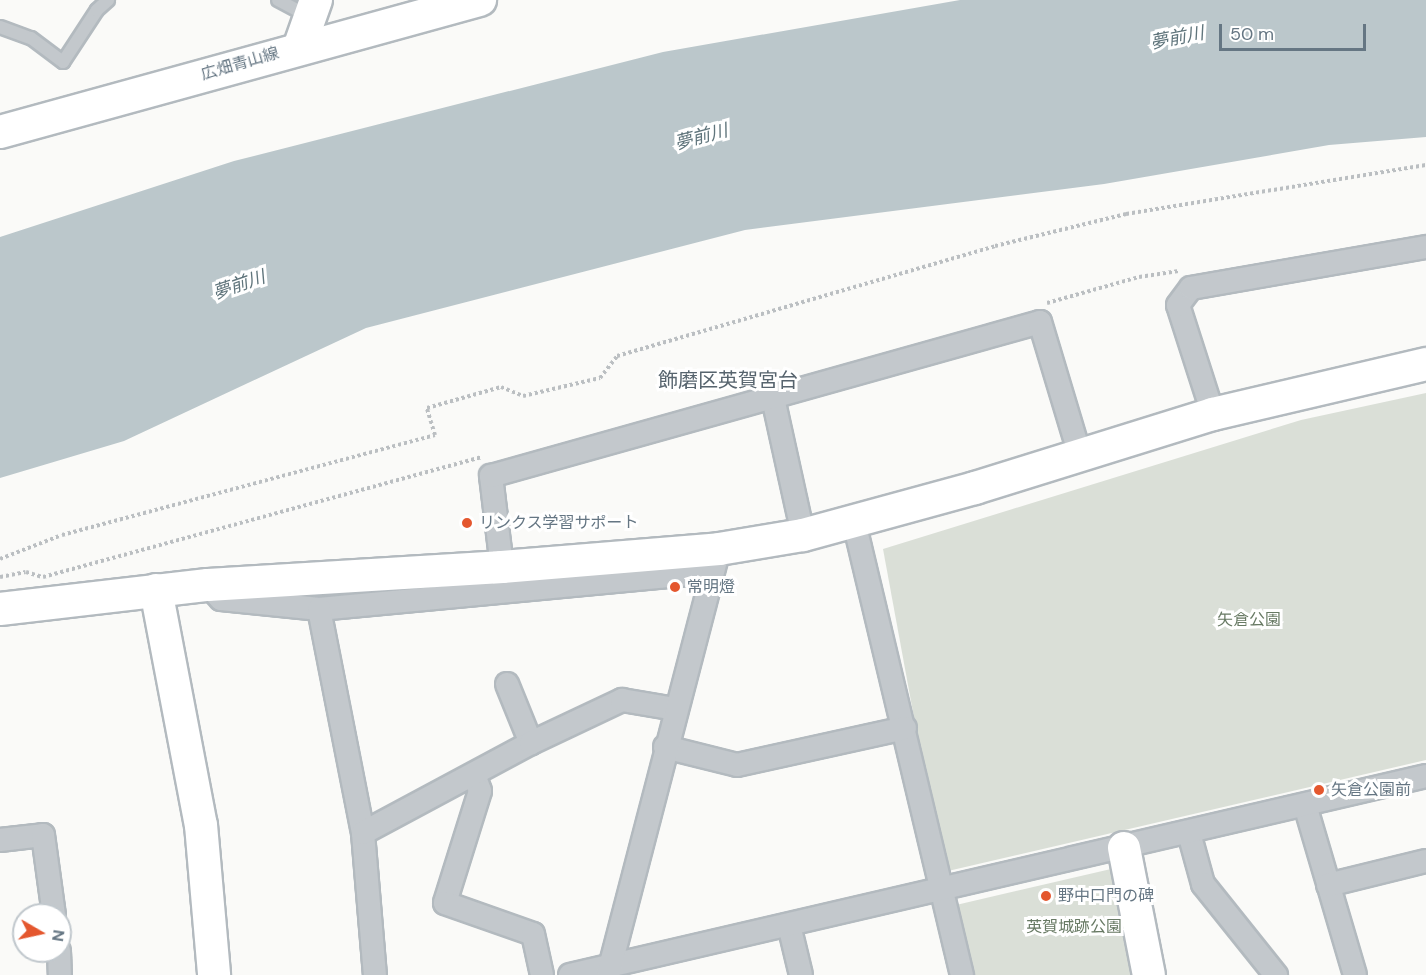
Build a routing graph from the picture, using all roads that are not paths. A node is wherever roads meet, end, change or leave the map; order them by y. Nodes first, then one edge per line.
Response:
1 (108, 0) edge
2 (278, 0) edge
3 (480, 0) edge
4 (312, 8) edge
5 (0, 27) edge
6 (299, 48) junction
7 (0, 132) edge
8 (1426, 247) edge
9 (1426, 364) edge
10 (773, 398) junction
11 (1213, 414) junction
12 (1080, 455) junction
13 (854, 522) junction
14 (803, 535) junction
15 (715, 560) junction
16 (502, 567) junction
17 (208, 585) junction
18 (156, 590) junction
19 (0, 609) edge
20 (319, 609) junction
21 (507, 684) dead end
22 (675, 709) junction
23 (905, 728) junction
24 (531, 743) junction
25 (665, 747) junction
26 (474, 775) junction
27 (1426, 776) edge
28 (1305, 805) junction
29 (363, 833) junction
30 (1189, 833) junction
31 (0, 840) edge
32 (1124, 848) junction
33 (1426, 861) edge
34 (1328, 885) junction
35 (944, 886) junction
36 (52, 903) edge
37 (789, 925) junction
38 (609, 970) edge
39 (214, 975) edge
40 (375, 975) edge
41 (542, 975) edge
42 (570, 975) edge
43 (801, 975) edge
44 (962, 975) edge
45 (1149, 975) edge
46 (1276, 975) edge
47 (1355, 975) edge

1 - 5 lane
2 - 4 lane
3 - 6 street, 広畑青山線
4 - 6 street
6 - 7 street, 広畑青山線
8 - 11 street
9 - 11 street
10 - 12 street
10 - 14 street
10 - 16 street
11 - 12 street
12 - 13 street
13 - 14 street
13 - 23 street
14 - 15 street
15 - 16 street
15 - 20 street
15 - 22 street
16 - 17 street
17 - 18 street
17 - 20 street
18 - 19 street
18 - 39 street
20 - 29 street
21 - 24 street
22 - 24 street
22 - 25 street
23 - 25 street
23 - 35 street
24 - 26 street
25 - 38 street
26 - 29 street
26 - 41 street
27 - 28 street
28 - 30 street
28 - 34 street
29 - 40 street
30 - 32 street
30 - 46 street
31 - 36 street
32 - 35 street
32 - 45 street
33 - 34 street
34 - 47 street
35 - 37 street
35 - 44 street
37 - 38 street
37 - 43 street
38 - 42 street

